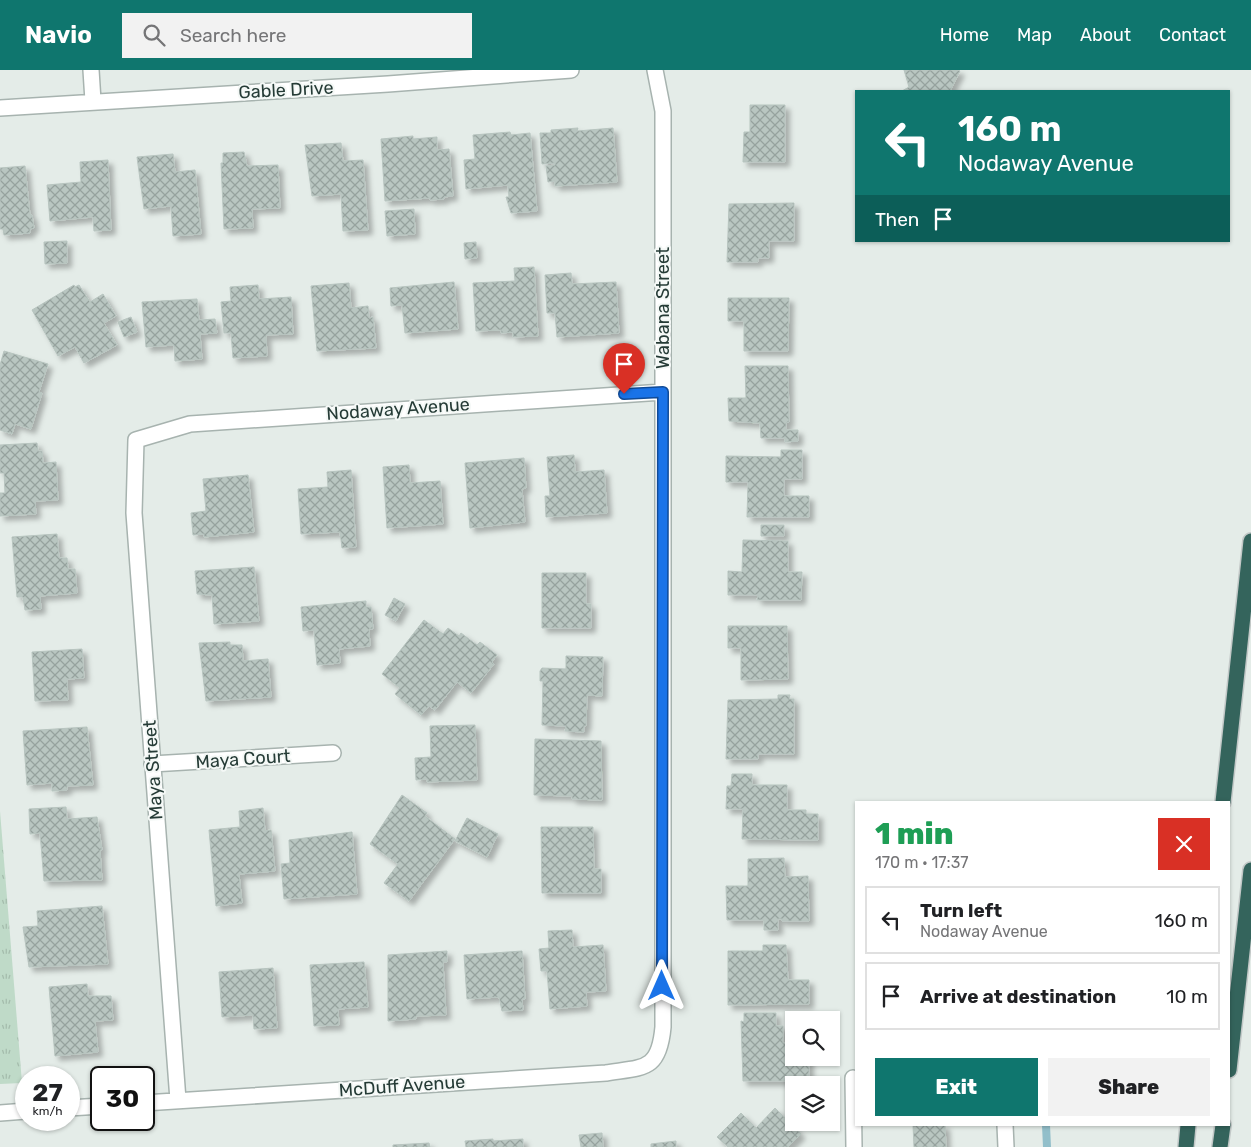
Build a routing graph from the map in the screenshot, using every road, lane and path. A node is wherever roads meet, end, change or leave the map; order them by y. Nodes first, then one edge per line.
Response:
1 (90, 70) edge
2 (572, 70) edge
3 (655, 70) edge
4 (388, 77) edge
5 (93, 101) junction
6 (0, 108) edge
7 (663, 392) junction
8 (136, 440) joint
9 (1251, 541) edge
10 (333, 753) dead end
11 (152, 764) junction
12 (1223, 801) edge
13 (1251, 870) edge
14 (657, 1057) joint
15 (1230, 1061) edge
16 (853, 1078) dead end
17 (178, 1100) junction
18 (155, 1102) edge
19 (15, 1112) edge
20 (0, 1113) edge
21 (1005, 1126) edge
22 (1188, 1126) edge
23 (1223, 1126) edge
24 (854, 1147) edge
25 (1006, 1147) edge
26 (1186, 1147) edge
27 (1220, 1147) edge

1 - 5 street
2 - 4 street, Gable Drive
3 - 7 street, Wabana Street
4 - 5 street, Gable Drive
5 - 6 street, Gable Drive
7 - 8 street, Nodaway Avenue
7 - 14 street, Wabana Street
8 - 11 street, Maya Street
9 - 12 highway
10 - 11 street, Maya Court
11 - 17 street, Maya Street
13 - 15 highway
14 - 17 street, McDuff Avenue
16 - 24 street
17 - 18 street, McDuff Avenue
19 - 20 street
21 - 25 street
22 - 26 highway
23 - 27 highway

